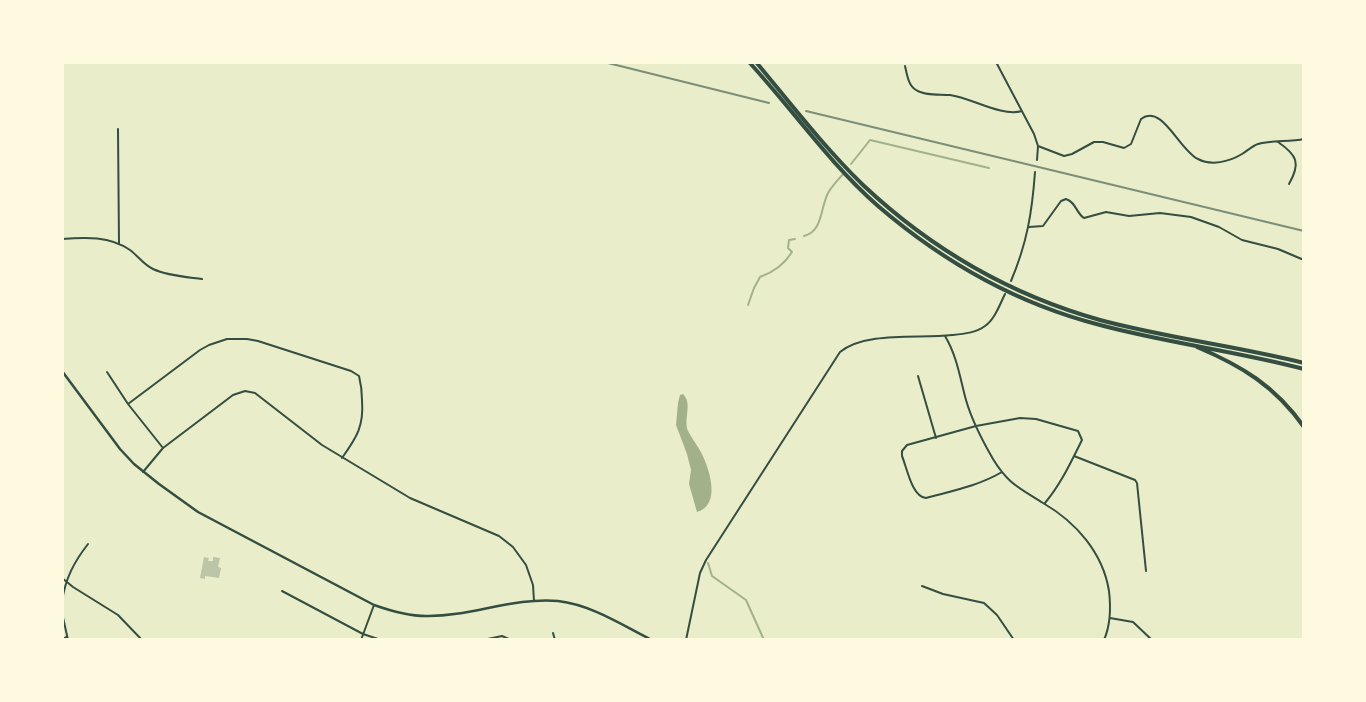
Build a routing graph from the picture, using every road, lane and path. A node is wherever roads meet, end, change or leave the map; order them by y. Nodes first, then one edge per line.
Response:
1 (748, 62) edge
2 (756, 62) edge
3 (996, 62) edge
4 (905, 66) dead end
5 (1022, 111) junction
6 (118, 128) dead end
7 (1304, 139) edge
8 (1278, 142) junction
9 (1038, 146) junction
10 (1037, 160) dead end
11 (1035, 172) dead end
12 (1290, 184) dead end
13 (1029, 227) junction
14 (62, 239) edge
15 (119, 244) junction
16 (1304, 260) edge
17 (202, 280) dead end
18 (1011, 281) dead end
19 (1005, 294) dead end
20 (945, 336) junction
21 (1188, 344) junction
22 (1304, 363) edge
23 (1304, 369) edge
24 (62, 371) edge
25 (107, 372) dead end
26 (918, 376) dead end
27 (128, 404) junction
28 (976, 426) junction
29 (1304, 427) edge
30 (936, 438) junction
31 (163, 448) junction
32 (1074, 456) junction
33 (342, 458) junction
34 (143, 472) junction
35 (1002, 472) junction
36 (1044, 503) junction
37 (88, 544) dead end
38 (1146, 571) dead end
39 (62, 578) edge
40 (66, 582) junction
41 (922, 586) dead end
42 (282, 590) dead end
43 (534, 600) junction
44 (62, 602) edge
45 (374, 604) junction
46 (62, 613) edge
47 (1110, 618) junction
48 (553, 633) dead end
49 (363, 634) junction
50 (68, 638) edge
51 (62, 639) edge
52 (142, 640) edge
53 (361, 640) edge
54 (380, 640) edge
55 (483, 640) edge
56 (511, 640) edge
57 (555, 640) edge
58 (652, 640) edge
59 (686, 640) edge
60 (1014, 640) edge
61 (1104, 640) edge
62 (1152, 640) edge

1 - 21 highway
2 - 22 highway
3 - 5 street
4 - 5 street
5 - 9 street
6 - 15 street
7 - 8 street
8 - 9 street
8 - 12 street
9 - 10 street
11 - 13 street
13 - 16 street
13 - 18 street
14 - 15 street
15 - 17 street
19 - 20 street
20 - 28 street
20 - 59 street
21 - 23 highway
21 - 29 highway
24 - 34 street
25 - 27 street
26 - 30 street
27 - 31 street
27 - 33 street
28 - 30 street
28 - 32 street
28 - 35 street
30 - 35 street
31 - 33 street
31 - 34 street
32 - 36 street
32 - 38 street
33 - 43 street
34 - 45 street
35 - 36 street
36 - 47 street
37 - 40 street
39 - 40 street
40 - 44 street
40 - 52 street
41 - 60 street
42 - 49 street
43 - 45 street
43 - 58 street
45 - 49 street
46 - 50 street
47 - 61 street
47 - 62 street
48 - 57 street
49 - 53 street
49 - 54 street
50 - 51 street
55 - 56 street

